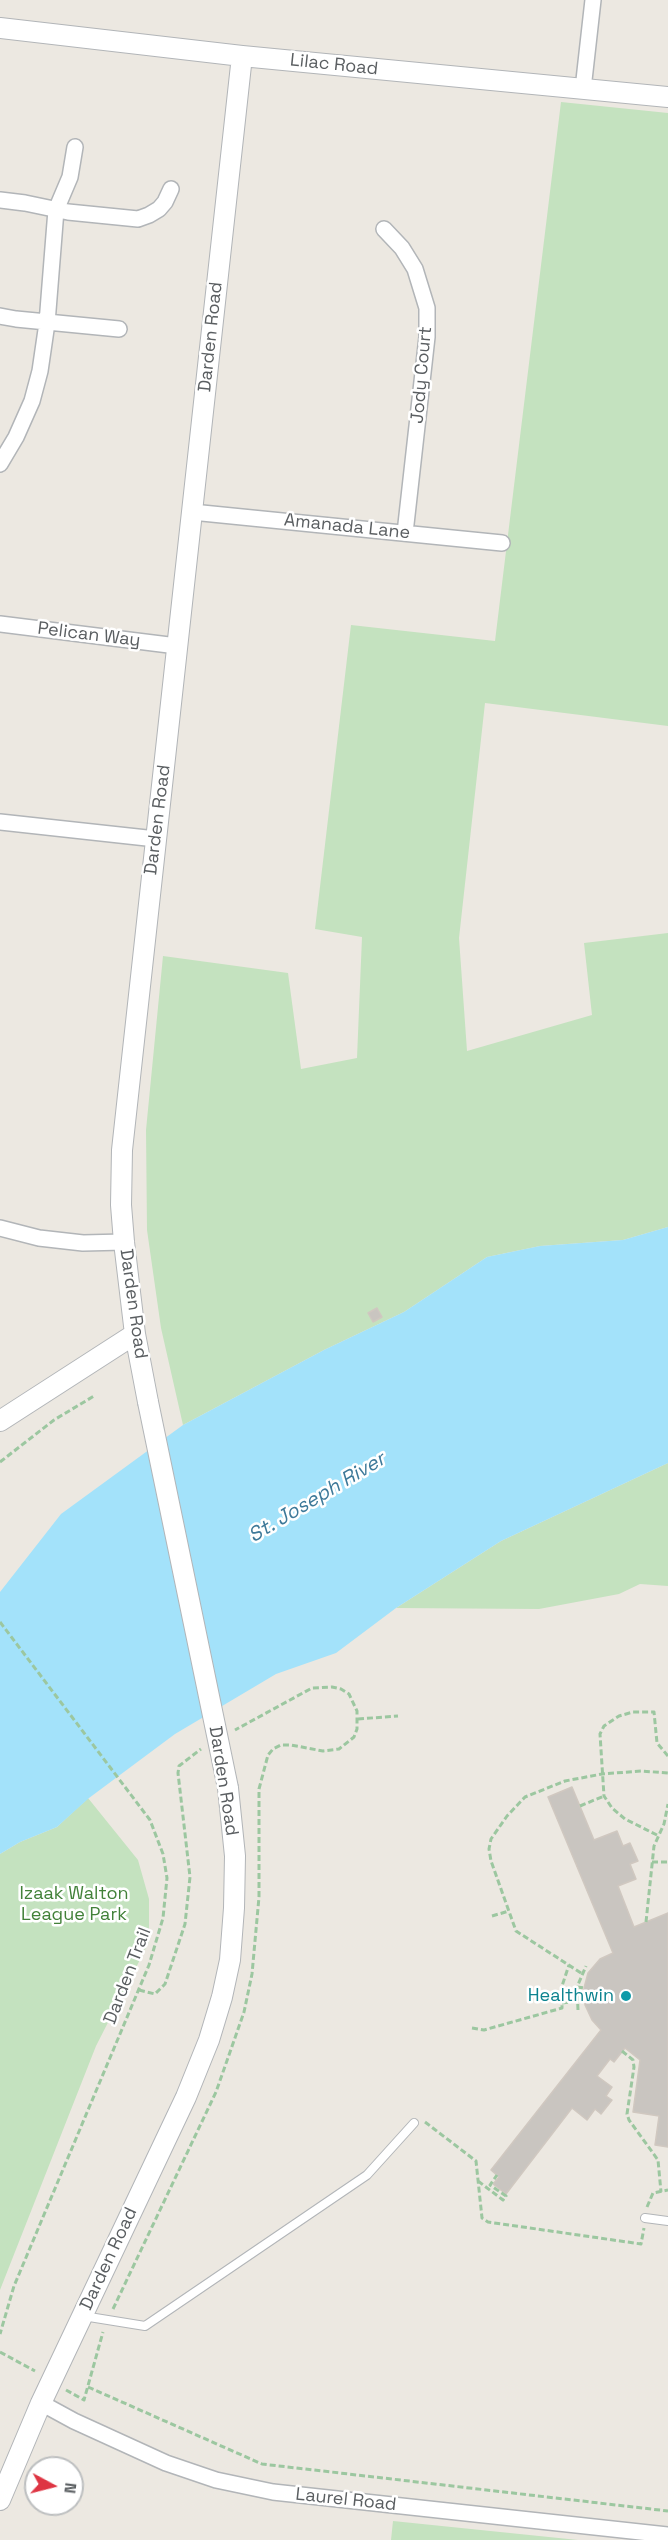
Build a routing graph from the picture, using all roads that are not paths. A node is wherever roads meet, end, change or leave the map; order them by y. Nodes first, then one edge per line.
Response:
1 (593, 0) edge
2 (0, 28) edge
3 (242, 56) junction
4 (583, 89) junction
5 (668, 97) edge
6 (75, 147) dead end
7 (171, 189) dead end
8 (0, 200) edge
9 (56, 210) junction
10 (384, 229) dead end
11 (0, 316) edge
12 (47, 323) junction
13 (119, 329) dead end
14 (0, 464) edge
15 (192, 512) junction
16 (405, 533) junction
17 (502, 543) dead end
18 (0, 624) edge
19 (177, 646) junction
20 (0, 822) edge
21 (156, 839) junction
22 (0, 1228) edge
23 (124, 1242) junction
24 (135, 1334) junction
25 (0, 1421) edge
26 (417, 2120) road end
27 (645, 2218) road end
28 (668, 2221) edge
29 (82, 2316) junction
30 (41, 2403) junction
31 (0, 2500) edge
32 (668, 2535) edge

1 - 4 street
2 - 3 street, Lilac Road
3 - 4 street, Lilac Road
3 - 15 street, Darden Road
4 - 5 street, Lilac Road
6 - 9 street
7 - 9 street
8 - 9 street
9 - 12 street
10 - 16 street, Jody Court
11 - 12 street
12 - 13 street
12 - 14 street
15 - 16 street, Amanada Lane
15 - 19 street, Darden Road
16 - 17 street, Amanada Lane
18 - 19 street, Pelican Way
19 - 21 street, Darden Road
20 - 21 street
21 - 23 street, Darden Road
22 - 23 street
23 - 24 street, Darden Road
24 - 25 street
24 - 29 street, Darden Road, bridge
26 - 29 lane
27 - 28 lane
29 - 30 street, Darden Road
30 - 31 street, Darden Road
30 - 32 street, Laurel Road

